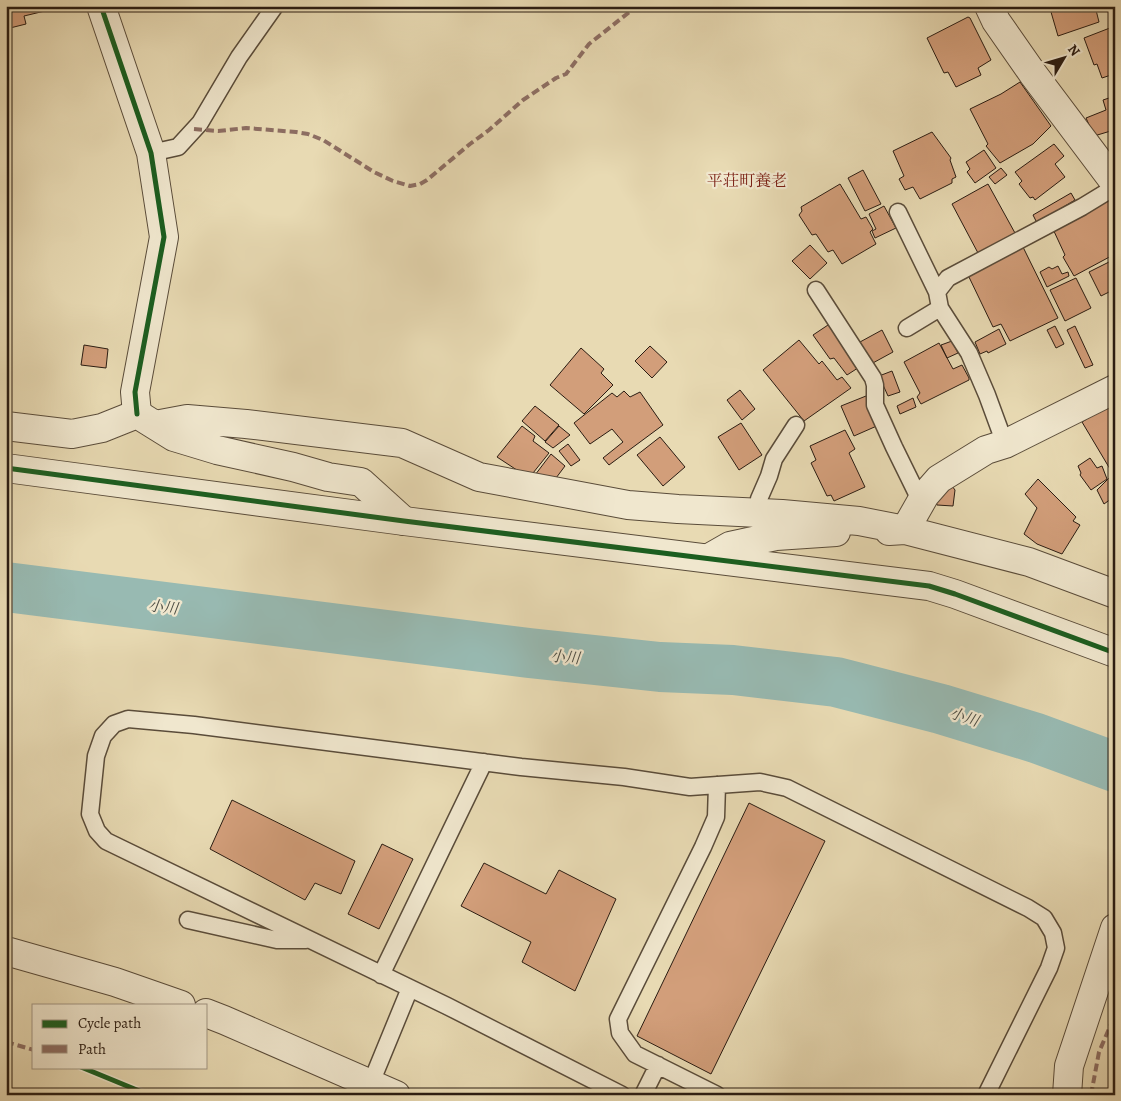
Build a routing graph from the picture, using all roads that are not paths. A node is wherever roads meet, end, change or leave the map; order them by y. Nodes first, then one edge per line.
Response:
1 (100, 6) edge
2 (275, 6) edge
3 (989, 6) edge
4 (151, 153) junction
5 (1115, 184) edge
6 (898, 212) dead end
7 (816, 290) dead end
8 (939, 300) junction
9 (907, 328) dead end
10 (1115, 389) edge
11 (146, 420) junction
12 (796, 425) dead end
13 (6, 426) edge
14 (1005, 444) junction
15 (6, 468) edge
16 (921, 502) junction
17 (758, 512) junction
18 (404, 521) junction
19 (905, 530) junction
20 (709, 558) junction
21 (1115, 594) edge
22 (1115, 653) edge
23 (484, 762) junction
24 (716, 785) junction
25 (188, 920) dead end
26 (1115, 928) edge
27 (310, 940) junction
28 (6, 951) edge
29 (381, 975) junction
30 (410, 988) junction
31 (178, 1004) edge
32 (208, 1014) edge
33 (658, 1066) junction
34 (371, 1083) junction
35 (396, 1095) edge
36 (622, 1095) edge
37 (643, 1095) edge
38 (717, 1095) edge
39 (986, 1095) edge
40 (1068, 1095) edge

1 - 4 street
2 - 4 lane
3 - 5 street
4 - 11 street
5 - 8 lane
6 - 8 lane
7 - 16 lane
8 - 9 lane
8 - 14 lane
10 - 14 street
11 - 13 street
11 - 17 street
11 - 18 street
12 - 17 lane
14 - 16 street
15 - 18 street
16 - 19 street
17 - 19 street
18 - 20 street
19 - 20 street
19 - 21 street
20 - 22 street
23 - 24 lane
23 - 27 lane
23 - 29 lane
24 - 33 lane
24 - 39 lane
25 - 27 lane
26 - 40 street
27 - 29 lane
28 - 31 street
29 - 30 lane
30 - 34 lane
30 - 36 lane
32 - 34 street
33 - 37 lane
33 - 38 lane
34 - 35 street

